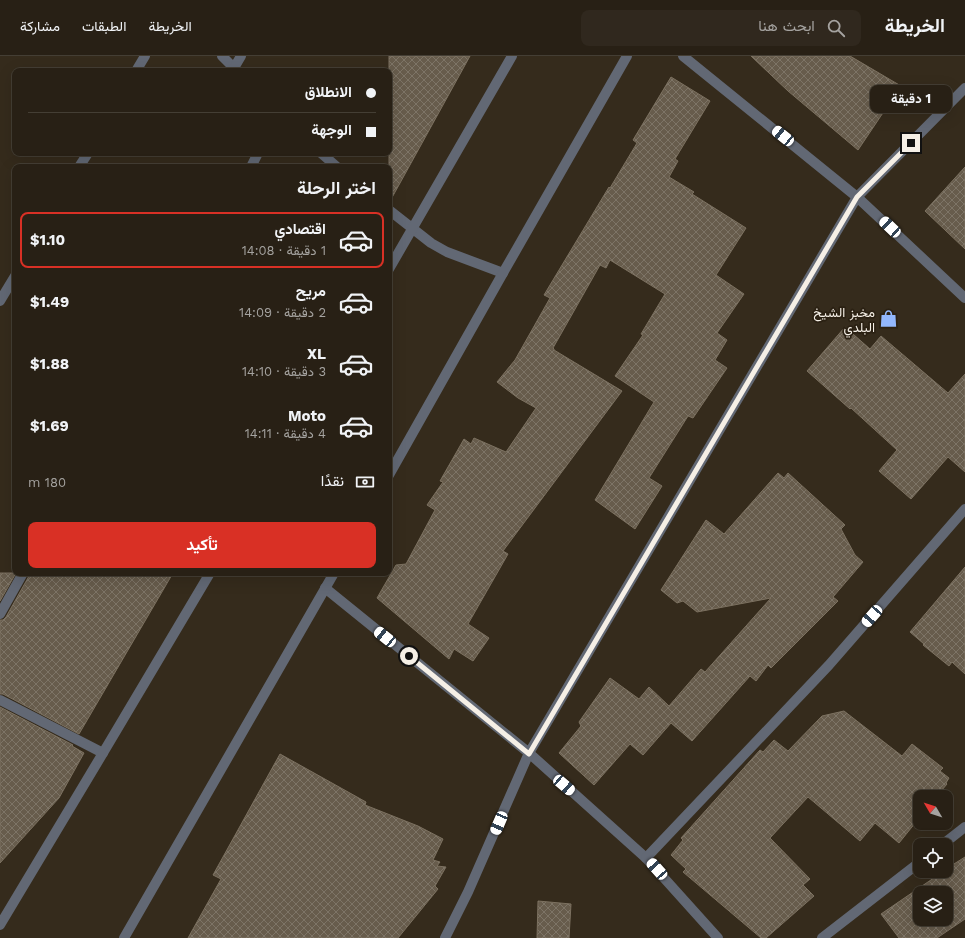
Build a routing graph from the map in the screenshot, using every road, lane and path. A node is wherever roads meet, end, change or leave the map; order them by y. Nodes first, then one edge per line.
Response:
1 (145, 56) edge
2 (222, 56) edge
3 (240, 56) edge
4 (512, 56) edge
5 (627, 56) edge
6 (683, 56) edge
7 (138, 68) edge
8 (235, 68) edge
9 (236, 68) edge
10 (965, 88) edge
11 (324, 156) edge
12 (333, 164) edge
13 (857, 197) junction
14 (392, 212) edge
15 (413, 229) junction
16 (392, 265) edge
17 (503, 273) junction
18 (12, 281) edge
19 (965, 298) edge
20 (0, 301) edge
21 (392, 470) edge
22 (965, 509) edge
23 (21, 576) edge
24 (208, 576) edge
25 (332, 576) edge
26 (325, 588) junction
27 (0, 614) edge
28 (0, 700) edge
29 (103, 753) junction
30 (529, 754) junction
31 (965, 827) edge
32 (951, 838) edge
33 (646, 858) junction
34 (913, 867) edge
35 (0, 925) edge
36 (124, 938) edge
37 (445, 938) edge
38 (718, 938) edge
39 (822, 938) edge

1 - 7 street
2 - 8 street
3 - 9 street
4 - 15 street
5 - 17 street
6 - 13 street
10 - 13 street
11 - 12 street
13 - 19 street
13 - 30 street
14 - 15 street
15 - 16 street
15 - 17 street
17 - 21 street
18 - 20 street
22 - 33 street
23 - 27 street
24 - 29 street
25 - 26 street
26 - 30 street
26 - 36 street
28 - 29 street
29 - 35 street
30 - 33 street
30 - 37 street
31 - 32 street
33 - 38 street
34 - 39 street

